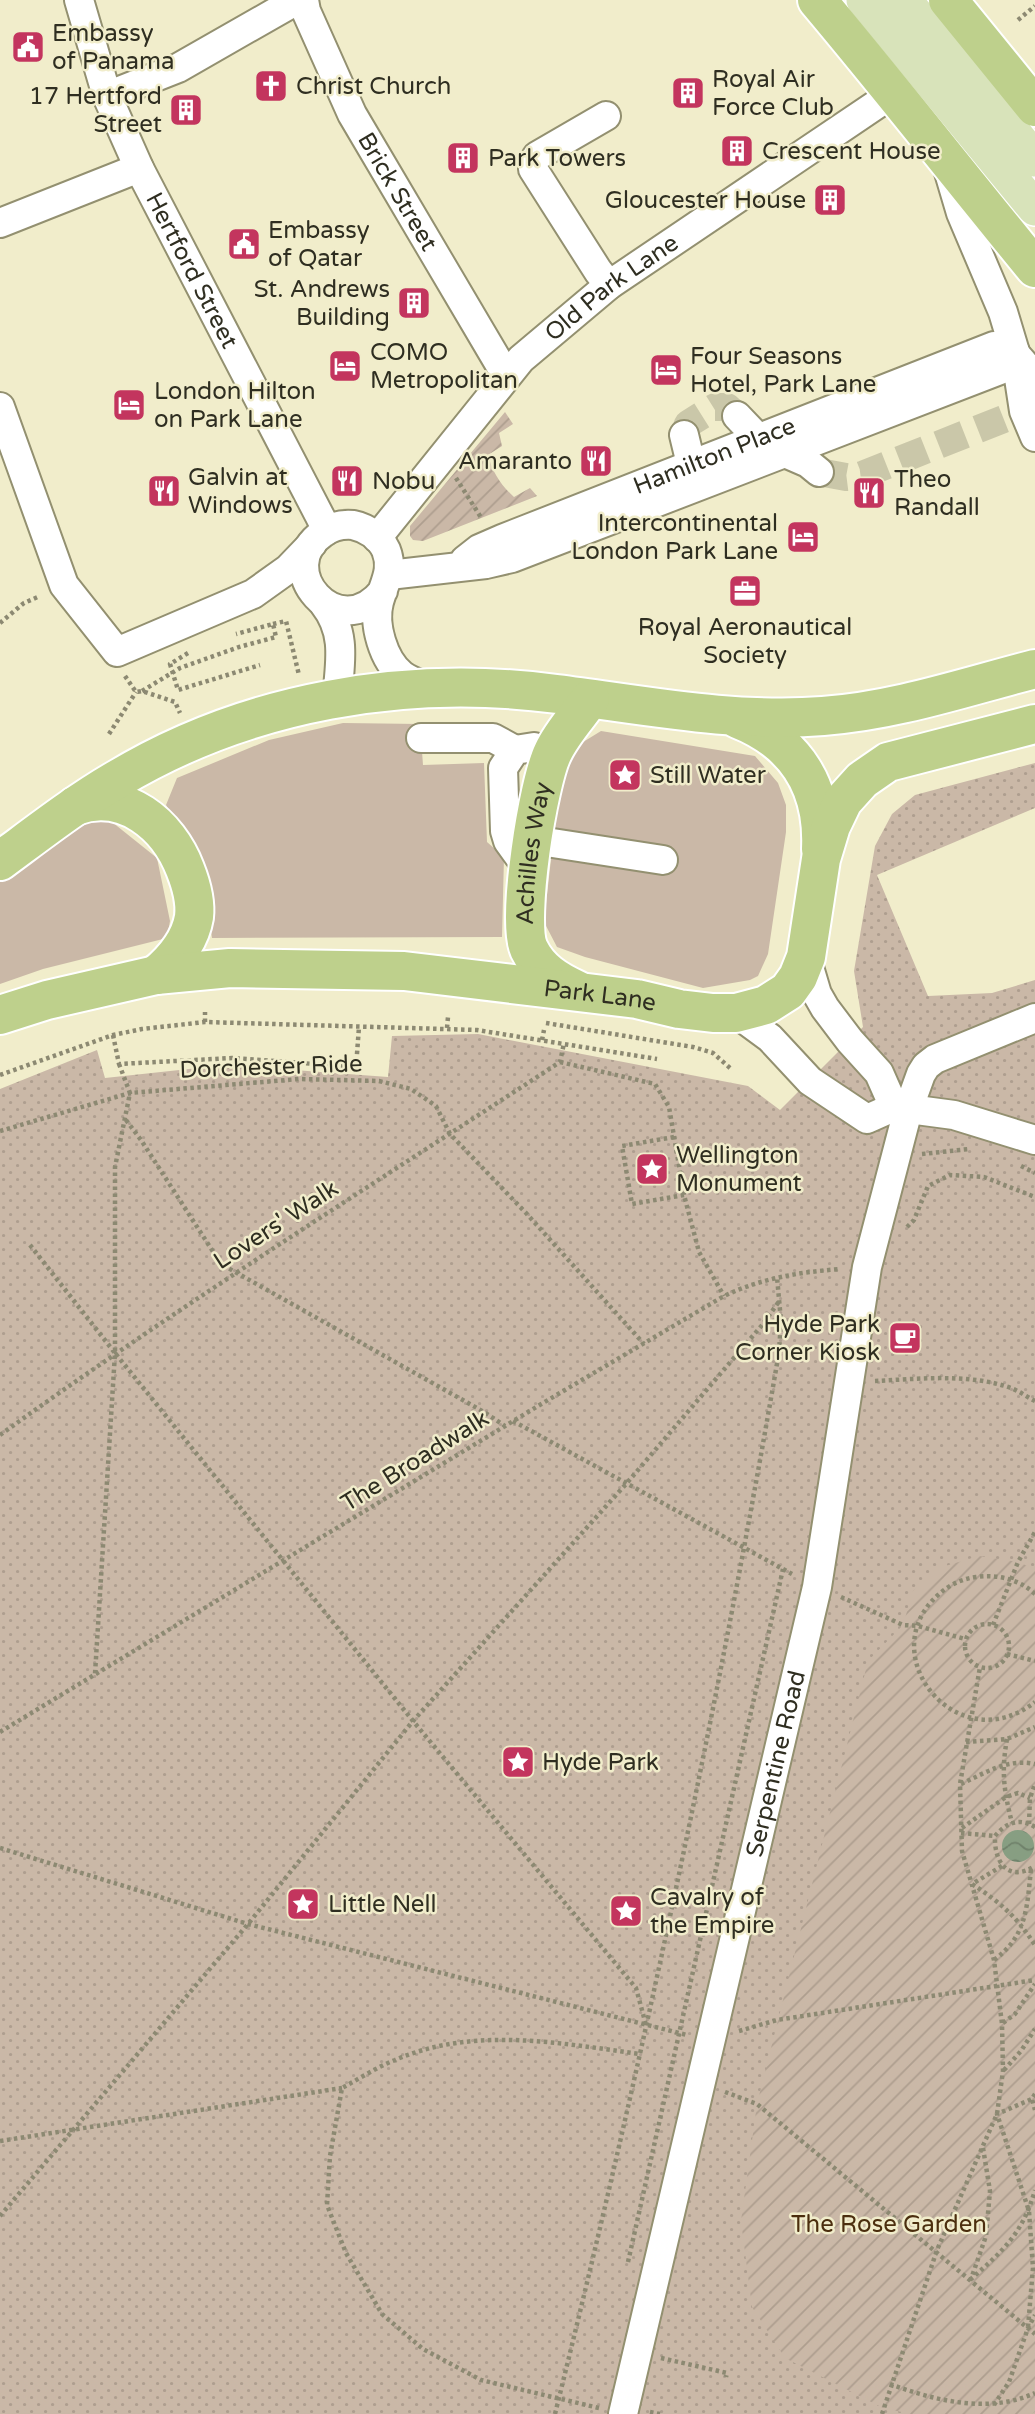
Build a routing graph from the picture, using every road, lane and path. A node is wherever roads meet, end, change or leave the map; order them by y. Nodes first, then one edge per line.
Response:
1 (79, 0) edge
2 (297, 0) edge
3 (304, 0) edge
4 (817, 0) edge
5 (864, 0) edge
6 (904, 0) edge
7 (948, 0) edge
8 (1035, 6) edge
9 (1018, 20) dead end
10 (895, 92) junction
11 (107, 96) junction
12 (1035, 107) edge
13 (606, 116) dead end
14 (944, 157) junction
15 (1035, 159) edge
16 (139, 168) junction
17 (1035, 208) edge
18 (0, 223) edge
19 (1035, 268) edge
20 (609, 285) junction
21 (1015, 352) junction
22 (506, 375) junction
23 (1035, 379) edge
24 (0, 407) edge
25 (737, 416) tunnel mouth
26 (684, 435) dead end
27 (1035, 437) edge
28 (758, 438) junction
29 (785, 453) junction
30 (691, 464) junction
31 (819, 472) tunnel mouth
32 (454, 474) dead end
33 (482, 519) dead end
34 (319, 537) junction
35 (377, 538) junction
36 (456, 566) junction
37 (386, 583) junction
38 (253, 594) junction
39 (320, 600) junction
40 (24, 603) dead end
41 (0, 623) edge
42 (273, 624) junction
43 (236, 635) dead end
44 (291, 642) dead end
45 (118, 659) junction
46 (260, 665) dead end
47 (1035, 669) edge
48 (174, 672) junction
49 (431, 688) junction
50 (178, 690) junction
51 (139, 692) junction
52 (338, 698) junction
53 (590, 699) junction
54 (175, 702) junction
55 (716, 714) junction
56 (1035, 724) edge
57 (109, 734) dead end
58 (421, 738) dead end
59 (193, 741) junction
60 (534, 752) junction
61 (74, 807) junction
62 (531, 855) junction
63 (821, 859) junction
64 (663, 860) dead end
65 (0, 861) edge
66 (806, 957) junction
67 (156, 975) junction
68 (582, 992) junction
69 (205, 1012) dead end
70 (736, 1013) junction
71 (0, 1015) edge
72 (448, 1017) dead end
73 (1035, 1018) edge
74 (205, 1022) junction
75 (545, 1023) dead end
76 (359, 1027) junction
77 (447, 1028) junction
78 (544, 1030) dead end
79 (113, 1035) junction
80 (542, 1041) junction
81 (564, 1043) junction
82 (657, 1059) dead end
83 (560, 1062) junction
84 (119, 1064) junction
85 (730, 1068) dead end
86 (0, 1075) edge
87 (130, 1093) junction
88 (901, 1109) junction
89 (125, 1120) junction
90 (0, 1131) edge
91 (450, 1134) junction
92 (1033, 1134) edge
93 (674, 1137) junction
94 (898, 1150) junction
95 (977, 1150) dead end
96 (1020, 1166) dead end
97 (1035, 1173) edge
98 (684, 1195) junction
99 (1035, 1197) edge
100 (904, 1229) dead end
101 (30, 1245) dead end
102 (867, 1267) junction
103 (235, 1273) junction
104 (777, 1277) junction
105 (724, 1296) junction
106 (780, 1300) junction
107 (644, 1344) junction
108 (115, 1353) junction
109 (849, 1382) junction
110 (1035, 1401) edge
111 (513, 1421) junction
112 (505, 1426) junction
113 (0, 1435) edge
114 (626, 1484) junction
115 (1035, 1532) edge
116 (745, 1550) junction
117 (285, 1561) junction
118 (783, 1570) junction
119 (1011, 1579) junction
120 (817, 1587) junction
121 (1035, 1594) edge
122 (993, 1625) junction
123 (918, 1626) junction
124 (965, 1639) junction
125 (1007, 1654) junction
126 (1035, 1661) edge
127 (979, 1667) junction
128 (95, 1675) junction
129 (1035, 1702) edge
130 (970, 1718) junction
131 (413, 1721) junction
132 (1035, 1727) edge
133 (0, 1732) edge
134 (1007, 1739) junction
135 (966, 1742) junction
136 (1035, 1764) edge
137 (1002, 1765) junction
138 (960, 1784) junction
139 (1035, 1784) edge
140 (1006, 1797) junction
141 (1030, 1798) junction
142 (1012, 1823) junction
143 (1029, 1824) junction
144 (1035, 1827) edge
145 (961, 1831) junction
146 (995, 1836) junction
147 (0, 1848) edge
148 (1002, 1866) junction
149 (1033, 1868) edge
150 (972, 1884) junction
151 (248, 1924) junction
152 (1023, 1926) junction
153 (1035, 1945) edge
154 (995, 1961) junction
155 (1035, 1982) edge
156 (997, 1986) junction
157 (777, 2020) dead end
158 (1002, 2024) junction
159 (647, 2026) junction
160 (1035, 2029) edge
161 (679, 2033) junction
162 (640, 2054) junction
163 (1003, 2071) junction
164 (701, 2083) junction
165 (342, 2088) junction
166 (1034, 2096) edge
167 (1035, 2110) edge
168 (997, 2114) junction
169 (76, 2129) junction
170 (0, 2141) edge
171 (983, 2147) junction
172 (1035, 2190) edge
173 (1029, 2211) junction
174 (0, 2216) edge
175 (937, 2250) junction
176 (626, 2273) dead end
177 (971, 2280) junction
178 (1035, 2315) edge
179 (1028, 2328) junction
180 (1035, 2333) edge
181 (639, 2354) junction
182 (726, 2377) dead end
183 (890, 2384) junction
184 (1035, 2393) edge
185 (559, 2399) junction
186 (994, 2406) junction
187 (555, 2414) edge
188 (594, 2414) edge
189 (623, 2414) edge
190 (881, 2414) edge

1 - 11 street, Hertford Street
2 - 11 street
3 - 22 street, Brick Street
4 - 10 highway
5 - 17 main road
6 - 15 main road
7 - 12 highway
8 - 9 path
10 - 14 highway
10 - 20 street, Old Park Lane
11 - 16 street, Hertford Street
13 - 20 street
14 - 19 highway
14 - 21 street
16 - 18 street
16 - 34 street, Hertford Street
20 - 22 street, Old Park Lane
21 - 23 street
21 - 27 street
21 - 28 street, Hamilton Place
21 - 29 street, Hamilton Place
22 - 35 street, Old Park Lane
24 - 45 street
25 - 28 street
26 - 30 street
28 - 30 street, Hamilton Place
29 - 31 street
29 - 36 street, Hamilton Place
30 - 36 street, Hamilton Place
32 - 33 path
34 - 35 street
34 - 38 street
34 - 39 street
35 - 37 street
36 - 37 street, Hamilton Place
37 - 39 street
37 - 49 street
38 - 39 street
38 - 45 street
39 - 52 street
40 - 41 path
42 - 43 path
42 - 44 path
42 - 48 path
45 - 51 path
46 - 50 path
47 - 55 highway
48 - 50 path
48 - 51 path
49 - 52 highway
49 - 53 highway
50 - 54 path
51 - 54 path
51 - 57 path
52 - 59 highway
53 - 55 highway
53 - 60 highway, Achilles Way
54 - 59 path
55 - 63 highway
56 - 63 highway, Park Lane
58 - 60 street
59 - 61 highway
60 - 62 highway, Achilles Way
61 - 65 highway
61 - 67 highway
62 - 64 street
62 - 68 highway, Achilles Way
63 - 66 highway, Park Lane
66 - 70 highway, Park Lane
66 - 88 street
67 - 68 highway, Park Lane
67 - 71 highway, Park Lane
68 - 70 highway, Park Lane
69 - 74 path
70 - 88 street
72 - 77 path
73 - 88 street, Serpentine Road
74 - 76 path
74 - 79 path
75 - 85 path, Park Lane
76 - 77 path
76 - 84 path
77 - 80 path
78 - 80 path
79 - 84 path
79 - 86 path
80 - 81 path
81 - 82 path
81 - 83 path
83 - 91 path, Lovers' Walk
83 - 93 path
84 - 87 path
87 - 89 path
87 - 90 path, Dorchester Ride
87 - 91 path, Dorchester Ride
88 - 92 street
88 - 94 street, Serpentine Road
89 - 103 path
89 - 108 path
91 - 103 path, Lovers' Walk
91 - 107 path, Dorchester Ride
93 - 98 path
93 - 98 path
94 - 95 path
94 - 102 street, Serpentine Road
96 - 97 path
98 - 105 path
99 - 100 path
101 - 108 path
102 - 104 path, The Broadwalk
102 - 109 street, Serpentine Road
103 - 108 path, Lovers' Walk
103 - 112 path
104 - 105 path, The Broadwalk
104 - 106 path
105 - 107 path, The Broadwalk
106 - 114 path
106 - 116 path
107 - 111 path, The Broadwalk
108 - 113 path, Lovers' Walk
108 - 117 path
108 - 128 path
109 - 110 path
109 - 120 street, Serpentine Road
111 - 112 path, The Broadwalk
111 - 114 path
112 - 117 path, The Broadwalk
114 - 116 path
114 - 131 path
115 - 119 path
116 - 118 path
116 - 159 path
117 - 128 path, The Broadwalk
117 - 131 path
118 - 120 path
118 - 161 path
119 - 121 path
119 - 122 path
119 - 123 path
120 - 123 path
120 - 164 street, Serpentine Road
122 - 124 path
122 - 125 path
123 - 124 path
123 - 130 path
124 - 127 path
125 - 126 path
125 - 127 path
127 - 130 path
128 - 133 path, The Broadwalk
129 - 130 path
130 - 135 path
131 - 151 path
131 - 159 path
132 - 134 path
134 - 135 path
134 - 137 path
135 - 138 path
136 - 137 path
137 - 138 path
137 - 140 path
138 - 145 path
139 - 141 path
140 - 141 path
140 - 142 path
140 - 145 path
141 - 143 path
142 - 143 path
142 - 146 path
143 - 144 path
145 - 146 path
145 - 150 path
146 - 148 path
147 - 151 path
148 - 149 path
148 - 150 path
149 - 152 path
150 - 152 path
150 - 154 path
151 - 159 path
151 - 169 path
152 - 153 path
152 - 154 path
154 - 156 path
155 - 156 path
155 - 158 path
156 - 157 path
156 - 158 path
158 - 163 path
159 - 161 path
159 - 162 path
160 - 163 path
161 - 176 path
162 - 165 path
162 - 185 path
163 - 168 path
164 - 175 path
164 - 181 street, Serpentine Road
165 - 169 path
165 - 185 path
166 - 167 path
166 - 168 path
168 - 171 path
168 - 173 path
169 - 170 path
169 - 174 path
171 - 175 path
171 - 177 path
172 - 173 path
173 - 177 path
173 - 179 path
175 - 177 path
175 - 183 path
177 - 179 path
178 - 179 path
179 - 180 path
179 - 186 path
181 - 182 path
181 - 189 street, Serpentine Road
183 - 186 path
183 - 190 path
184 - 186 path
185 - 187 path
185 - 188 path

